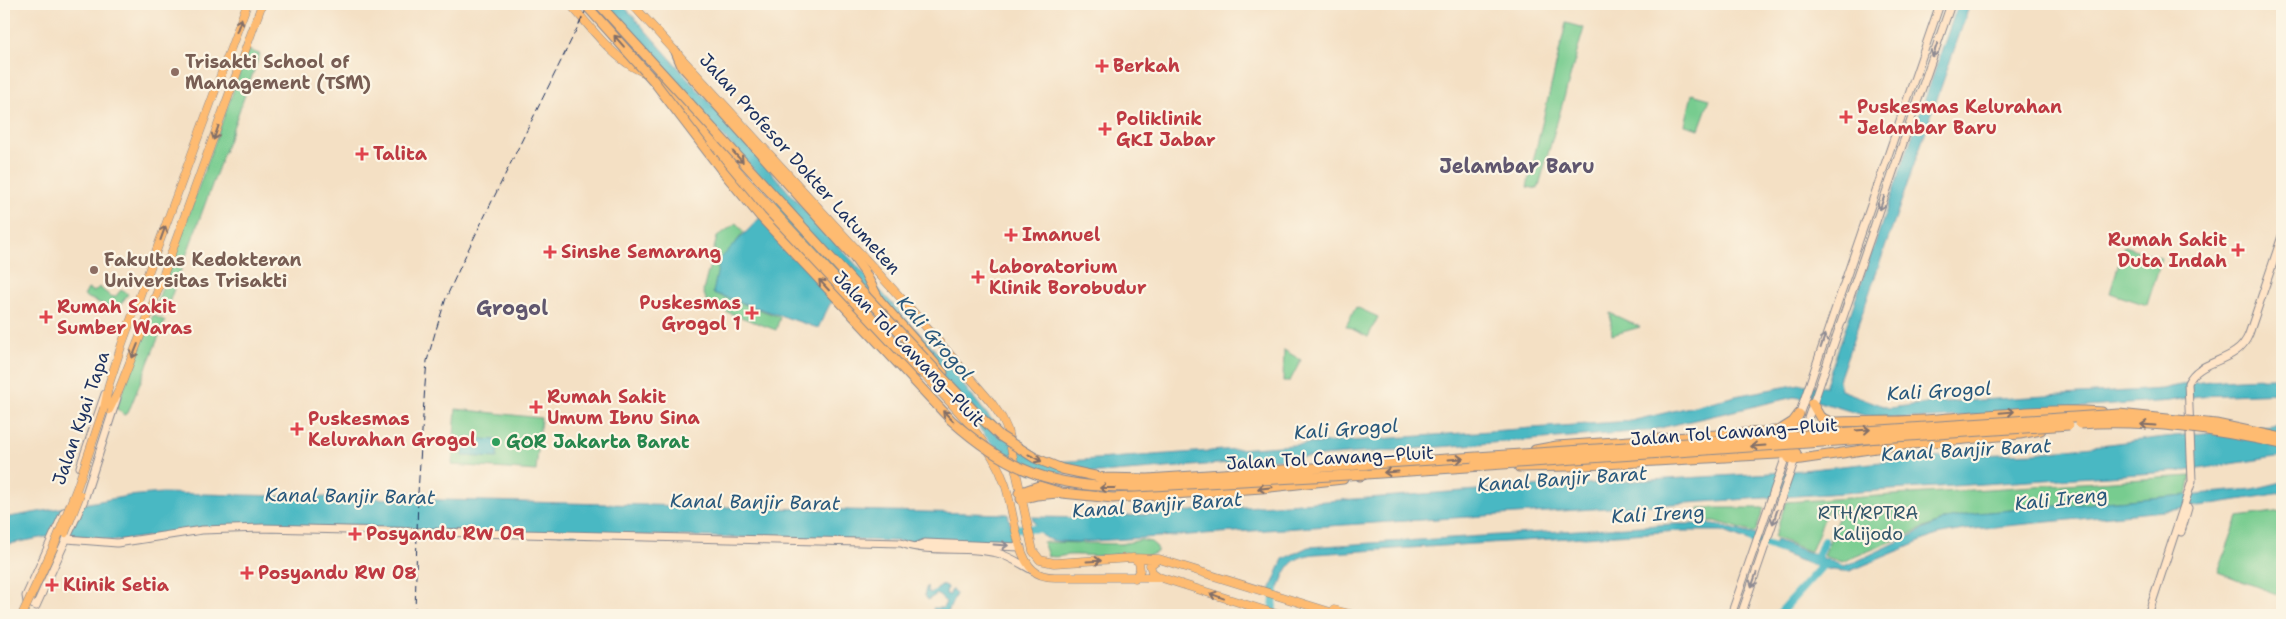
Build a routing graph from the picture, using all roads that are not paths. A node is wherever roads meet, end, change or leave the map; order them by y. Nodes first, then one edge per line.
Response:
1 (247, 4) edge
2 (262, 4) edge
3 (570, 4) edge
4 (585, 4) edge
5 (632, 4) edge
6 (1940, 4) edge
7 (1951, 4) edge
8 (602, 6) edge
9 (588, 24) junction
10 (676, 52) junction
11 (661, 80) junction
12 (676, 110) junction
13 (1898, 125) junction
14 (1908, 128) junction
15 (2282, 236) edge
16 (1853, 257) junction
17 (1862, 261) junction
18 (1856, 276) junction
19 (1840, 294) junction
20 (849, 297) junction
21 (923, 374) joint
22 (109, 384) junction
23 (950, 386) junction
24 (119, 390) junction
25 (1810, 401) junction
26 (107, 409) junction
27 (1799, 414) junction
28 (2119, 414) junction
29 (2069, 425) junction
30 (1799, 429) junction
31 (1772, 433) junction
32 (2282, 438) edge
33 (2282, 444) edge
34 (1520, 455) junction
35 (1789, 461) junction
36 (1474, 466) junction
37 (1366, 474) junction
38 (1019, 492) junction
39 (67, 538) junction
40 (918, 546) junction
41 (1021, 546) junction
42 (1133, 558) junction
43 (1159, 559) junction
44 (1033, 570) junction
45 (1159, 577) junction
46 (1135, 578) junction
47 (33, 581) junction
48 (45, 586) junction
49 (1280, 596) junction
50 (2154, 603) junction
51 (1732, 612) edge
52 (1742, 614) edge
53 (22, 615) edge
54 (26, 615) edge
55 (1278, 615) edge
56 (1340, 615) edge
57 (1354, 615) edge
58 (2148, 615) edge
59 (2152, 615) edge

22 -> 1 main road, Jalan Kyai Tapa
2 -> 24 main road, Jalan Kyai Tapa
3 - 9 main road
12 -> 4 highway, Jalan Tol Cawang–Pluit, bridge
5 - 10 main road, Jalan Profesor Dokter Latumeten
6 - 13 main road
7 -> 14 main road
8 - 9 main road
8 - 11 main road
8 -> 23 highway, Jalan Tol Cawang–Pluit, bridge
9 - 11 main road
10 - 23 highway, bridge
10 - 38 main road, Jalan Profesor Dokter Latumeten, bridge
11 - 20 main road
12 - 20 highway, bridge
37 -> 12 highway, Jalan Tol Cawang–Pluit, bridge
13 - 14 main road
13 - 16 main road
14 -> 17 main road
15 - 50 main road
16 - 17 main road
16 - 19 main road
17 - 18 main road
18 - 19 main road
18 - 25 main road
25 -> 19 main road
20 - 21 highway
21 - 41 main road
22 - 26 main road
22 - 47 main road, Jalan Kyai Tapa
23 -> 34 highway, Jalan Tol Cawang–Pluit, bridge
24 - 26 main road
24 - 39 main road, Jalan Kyai Tapa
25 - 27 main road
25 -> 28 highway, bridge
25 - 30 main road
26 - 53 main road, bridge
26 - 54 main road, bridge
27 - 30 main road
27 - 31 highway
28 - 32 highway, Jalan Tol Cawang–Pluit, bridge
34 -> 28 highway, Jalan Tol Cawang–Pluit, bridge
33 -> 29 highway, Jalan Tol Cawang–Pluit, bridge
29 - 35 highway, bridge
29 -> 36 highway, Jalan Tol Cawang–Pluit, bridge
30 - 31 highway
30 - 35 main road
31 - 34 highway, bridge
35 - 36 highway, bridge
35 - 51 main road
35 -> 52 main road
36 -> 37 highway, Jalan Tol Cawang–Pluit
37 -> 38 highway, bridge
38 -> 42 main road, Jalan Profesor Dokter Latumeten
39 - 40 main road
39 - 48 main road, Jalan Kyai Tapa
40 -> 41 main road
40 - 44 main road
41 - 44 main road
42 - 43 main road, Jalan Profesor Dokter Latumeten
42 - 46 main road
43 - 45 main road
43 - 49 main road, Jalan Profesor Dokter Latumeten
44 - 46 main road
45 - 46 main road
55 -> 45 main road
47 - 48 main road
47 - 48 main road
49 - 56 main road, Jalan Profesor Dokter Latumeten
49 - 57 main road, Jalan Profesor Dokter Latumeten
50 - 58 main road
50 - 59 main road
51 - 52 main road

